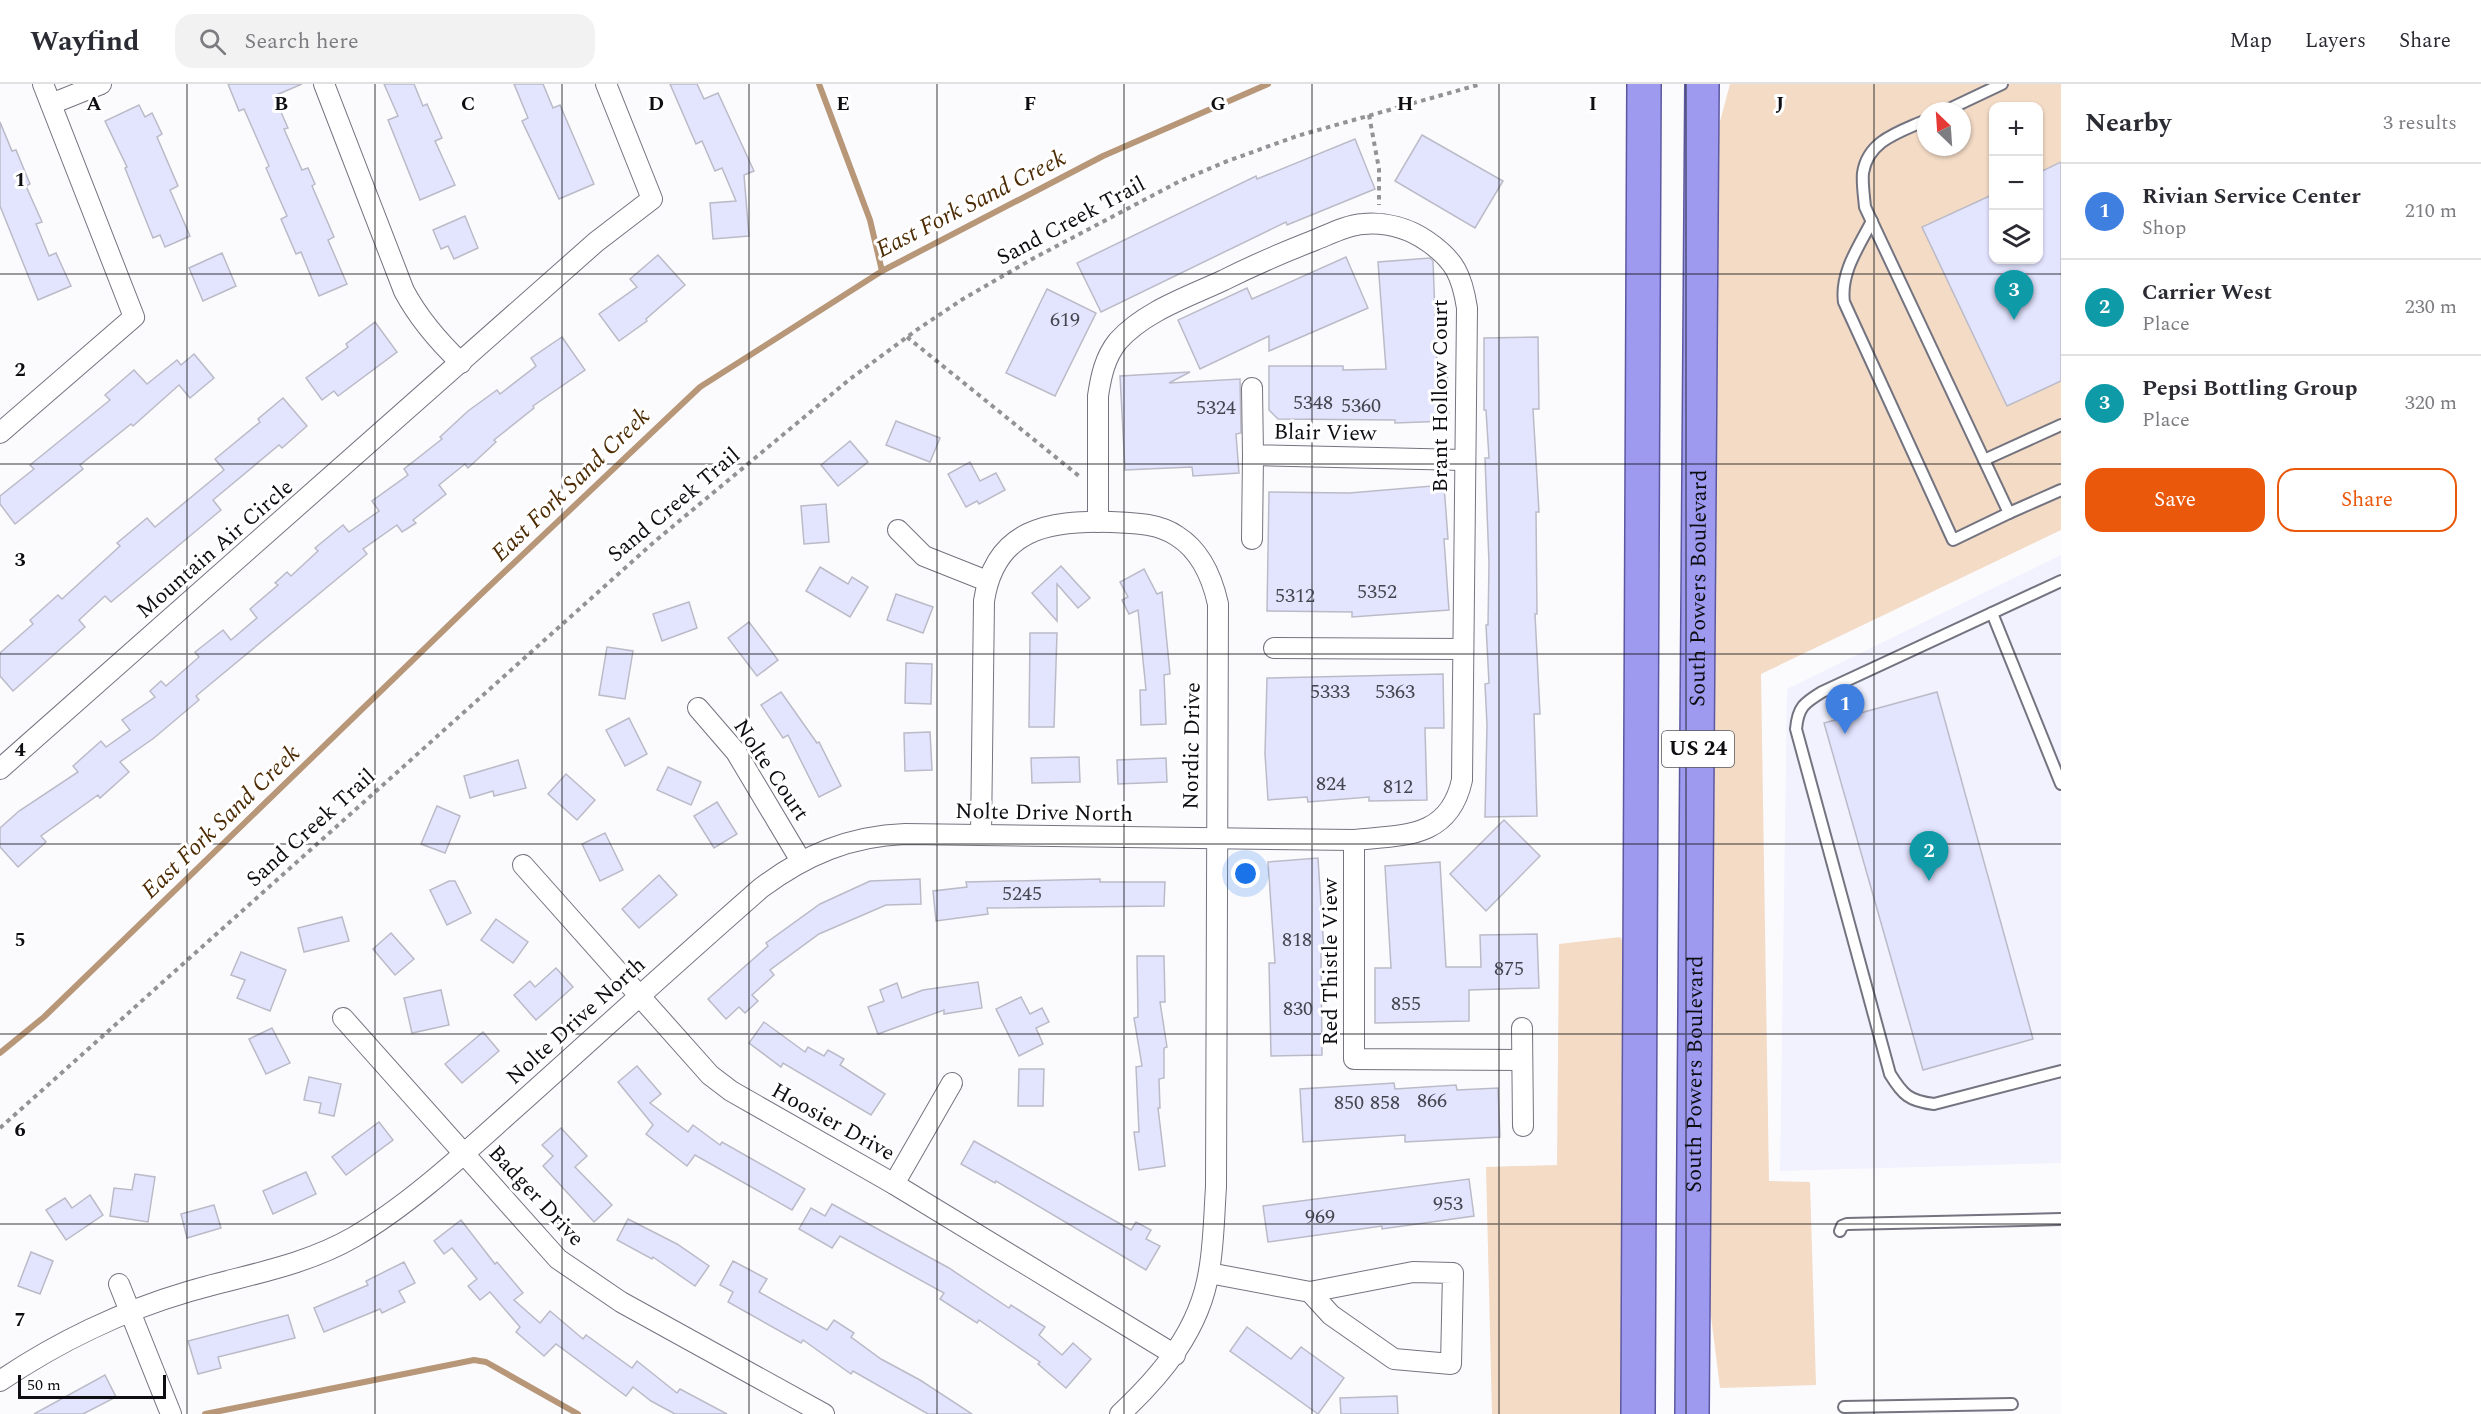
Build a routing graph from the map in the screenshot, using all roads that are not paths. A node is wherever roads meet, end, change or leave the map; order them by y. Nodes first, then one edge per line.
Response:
1 (43, 84) edge
2 (100, 84) edge
3 (324, 84) edge
4 (606, 84) edge
5 (1644, 84) edge
6 (1702, 84) edge
7 (2002, 84) edge
8 (1964, 102) edge
9 (51, 104) junction
10 (1917, 124) edge
11 (1872, 221) junction
12 (460, 363) junction
13 (1252, 388) dead end
14 (2061, 425) edge
15 (0, 433) edge
16 (1253, 455) junction
17 (1464, 460) junction
18 (1984, 460) junction
19 (2061, 490) edge
20 (2009, 513) junction
21 (1098, 522) junction
22 (898, 531) dead end
23 (1252, 539) dead end
24 (987, 581) junction
25 (2061, 581) edge
26 (1992, 613) junction
27 (1274, 648) dead end
28 (1463, 649) junction
29 (698, 708) dead end
30 (0, 769) edge
31 (2061, 784) edge
32 (981, 836) junction
33 (1215, 839) junction
34 (1354, 840) junction
35 (801, 861) junction
36 (523, 865) dead end
37 (640, 997) junction
38 (343, 1018) dead end
39 (1522, 1028) dead end
40 (1522, 1060) junction
41 (2061, 1071) edge
42 (952, 1083) dead end
43 (1523, 1126) dead end
44 (464, 1154) junction
45 (894, 1184) junction
46 (2061, 1219) edge
47 (1840, 1231) dead end
48 (1209, 1273) junction
49 (119, 1284) dead end
50 (1310, 1292) junction
51 (130, 1313) junction
52 (1175, 1355) junction
53 (0, 1381) edge
54 (2012, 1404) dead end
55 (1844, 1407) dead end
56 (171, 1414) edge
57 (824, 1414) edge
58 (1120, 1414) edge
59 (1638, 1414) edge
60 (1692, 1414) edge

1 - 9 street
2 - 9 street
3 - 12 street
4 - 12 street, Mountain Air Circle
5 - 59 highway, US 24
6 - 60 highway, South Powers Boulevard / US 24
7 - 8 lane
9 - 15 street
10 - 11 lane
11 - 18 lane
11 - 20 lane
12 - 30 street, Mountain Air Circle
13 - 16 street, Blair View
14 - 18 lane
16 - 17 street, Blair View
16 - 23 street
17 - 21 street, Brant Hollow Court
17 - 28 street, Brant Hollow Court
18 - 20 lane
19 - 20 lane
21 - 24 street, Nordic Drive
21 - 33 street, Nordic Drive
22 - 24 street
24 - 32 street, Nordic Drive
25 - 26 lane
26 - 31 lane
26 - 41 lane
27 - 28 street
28 - 34 street, Brant Hollow Court
29 - 35 street, Nolte Court
32 - 33 street, Nolte Drive North
32 - 35 street, Nolte Drive North
33 - 34 street, Brant Hollow Court
33 - 48 street, Nordic Drive
34 - 40 street, Red Thistle View
35 - 37 street, Nolte Drive North
36 - 37 street, Hoosier Drive
37 - 44 street, Nolte Drive North
37 - 45 street, Hoosier Drive
38 - 44 street, Badger Drive
39 - 40 street
40 - 43 street
42 - 45 street
44 - 51 street, Nolte Drive North
44 - 57 street, Badger Drive
45 - 52 street, Hoosier Drive
46 - 47 lane
48 - 50 street
48 - 52 street, Nordic Drive
49 - 51 street
50 - 50 street
51 - 53 street, Nolte Drive North
51 - 56 street
52 - 58 street, Nordic Drive
54 - 55 lane

